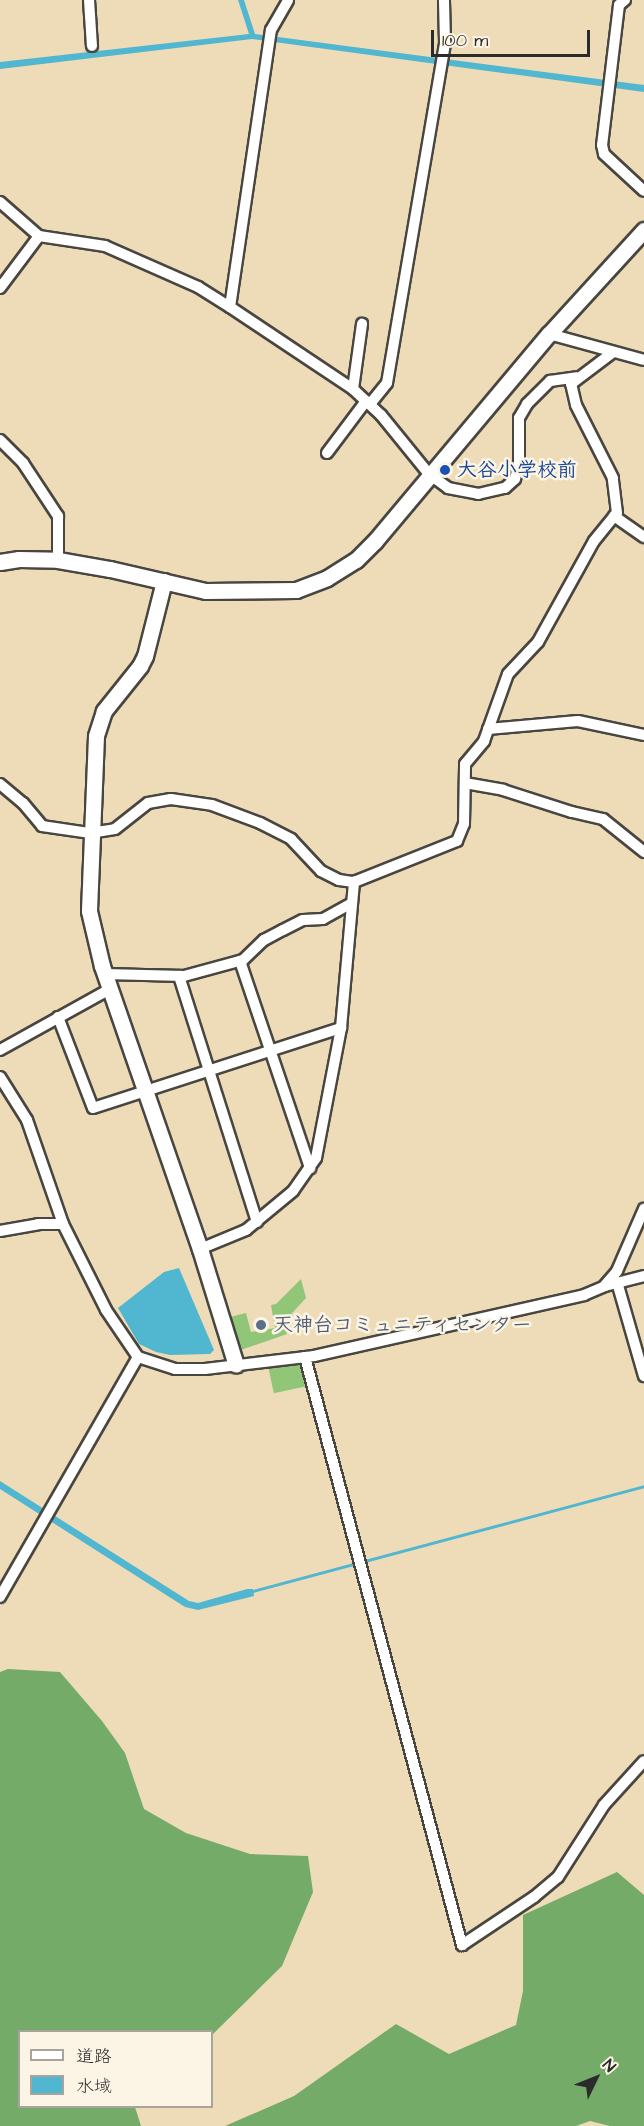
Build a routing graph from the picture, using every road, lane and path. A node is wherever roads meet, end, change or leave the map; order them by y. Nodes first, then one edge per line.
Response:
1 (89, 0) edge
2 (288, 0) edge
3 (444, 0) edge
4 (625, 0) edge
5 (92, 46) dead end
6 (644, 191) edge
7 (0, 202) edge
8 (644, 230) edge
9 (39, 236) junction
10 (0, 288) edge
11 (230, 307) junction
12 (362, 324) dead end
13 (549, 334) junction
14 (612, 353) junction
15 (644, 360) edge
16 (577, 377) junction
17 (353, 389) junction
18 (368, 403) junction
19 (0, 440) edge
20 (327, 453) dead end
21 (429, 474) junction
22 (614, 516) junction
23 (644, 537) edge
24 (58, 560) junction
25 (0, 562) edge
26 (164, 581) junction
27 (488, 729) junction
28 (644, 735) edge
29 (465, 783) junction
30 (0, 784) edge
31 (90, 833) junction
32 (644, 852) edge
33 (354, 882) junction
34 (352, 903) junction
35 (240, 961) junction
36 (105, 974) junction
37 (179, 976) junction
38 (110, 989) junction
39 (58, 1017) junction
40 (341, 1028) junction
41 (0, 1050) edge
42 (270, 1051) junction
43 (209, 1071) junction
44 (0, 1077) edge
45 (146, 1091) junction
46 (310, 1168) junction
47 (644, 1209) edge
48 (257, 1222) junction
49 (63, 1224) junction
50 (0, 1231) edge
51 (200, 1249) junction
52 (644, 1276) edge
53 (617, 1282) junction
54 (605, 1286) junction
55 (138, 1357) junction
56 (305, 1358) junction
57 (236, 1365) junction
58 (644, 1376) edge
59 (0, 1597) edge
60 (644, 1761) edge

1 - 5 street
2 - 11 street
3 - 18 street
4 - 6 street
7 - 9 street
8 - 13 street
9 - 10 street
9 - 11 street
11 - 17 street
12 - 17 street
13 - 14 street
13 - 21 street
14 - 15 street
14 - 16 street
16 - 21 street
16 - 22 street
17 - 18 street
18 - 20 street
18 - 21 street
19 - 24 street
21 - 26 street
22 - 23 street
22 - 27 street
24 - 25 street
24 - 26 street
26 - 31 street
27 - 28 street
27 - 29 street
29 - 32 street
29 - 33 street
30 - 31 street
31 - 33 street
31 - 36 street
33 - 34 street
34 - 35 street
34 - 40 street
35 - 37 street
35 - 42 street
36 - 37 street
36 - 38 street
37 - 43 street
38 - 39 street
38 - 45 street
39 - 41 street
39 - 45 street
40 - 42 street
40 - 46 street
42 - 43 street
42 - 46 street
43 - 45 street
43 - 48 street
44 - 49 street
45 - 51 street
46 - 48 street
47 - 54 street
48 - 51 street
49 - 50 street
49 - 55 street
51 - 57 street
52 - 53 street
53 - 54 street
53 - 58 street
54 - 56 street
55 - 57 street
55 - 59 street
56 - 57 street
56 - 60 street

